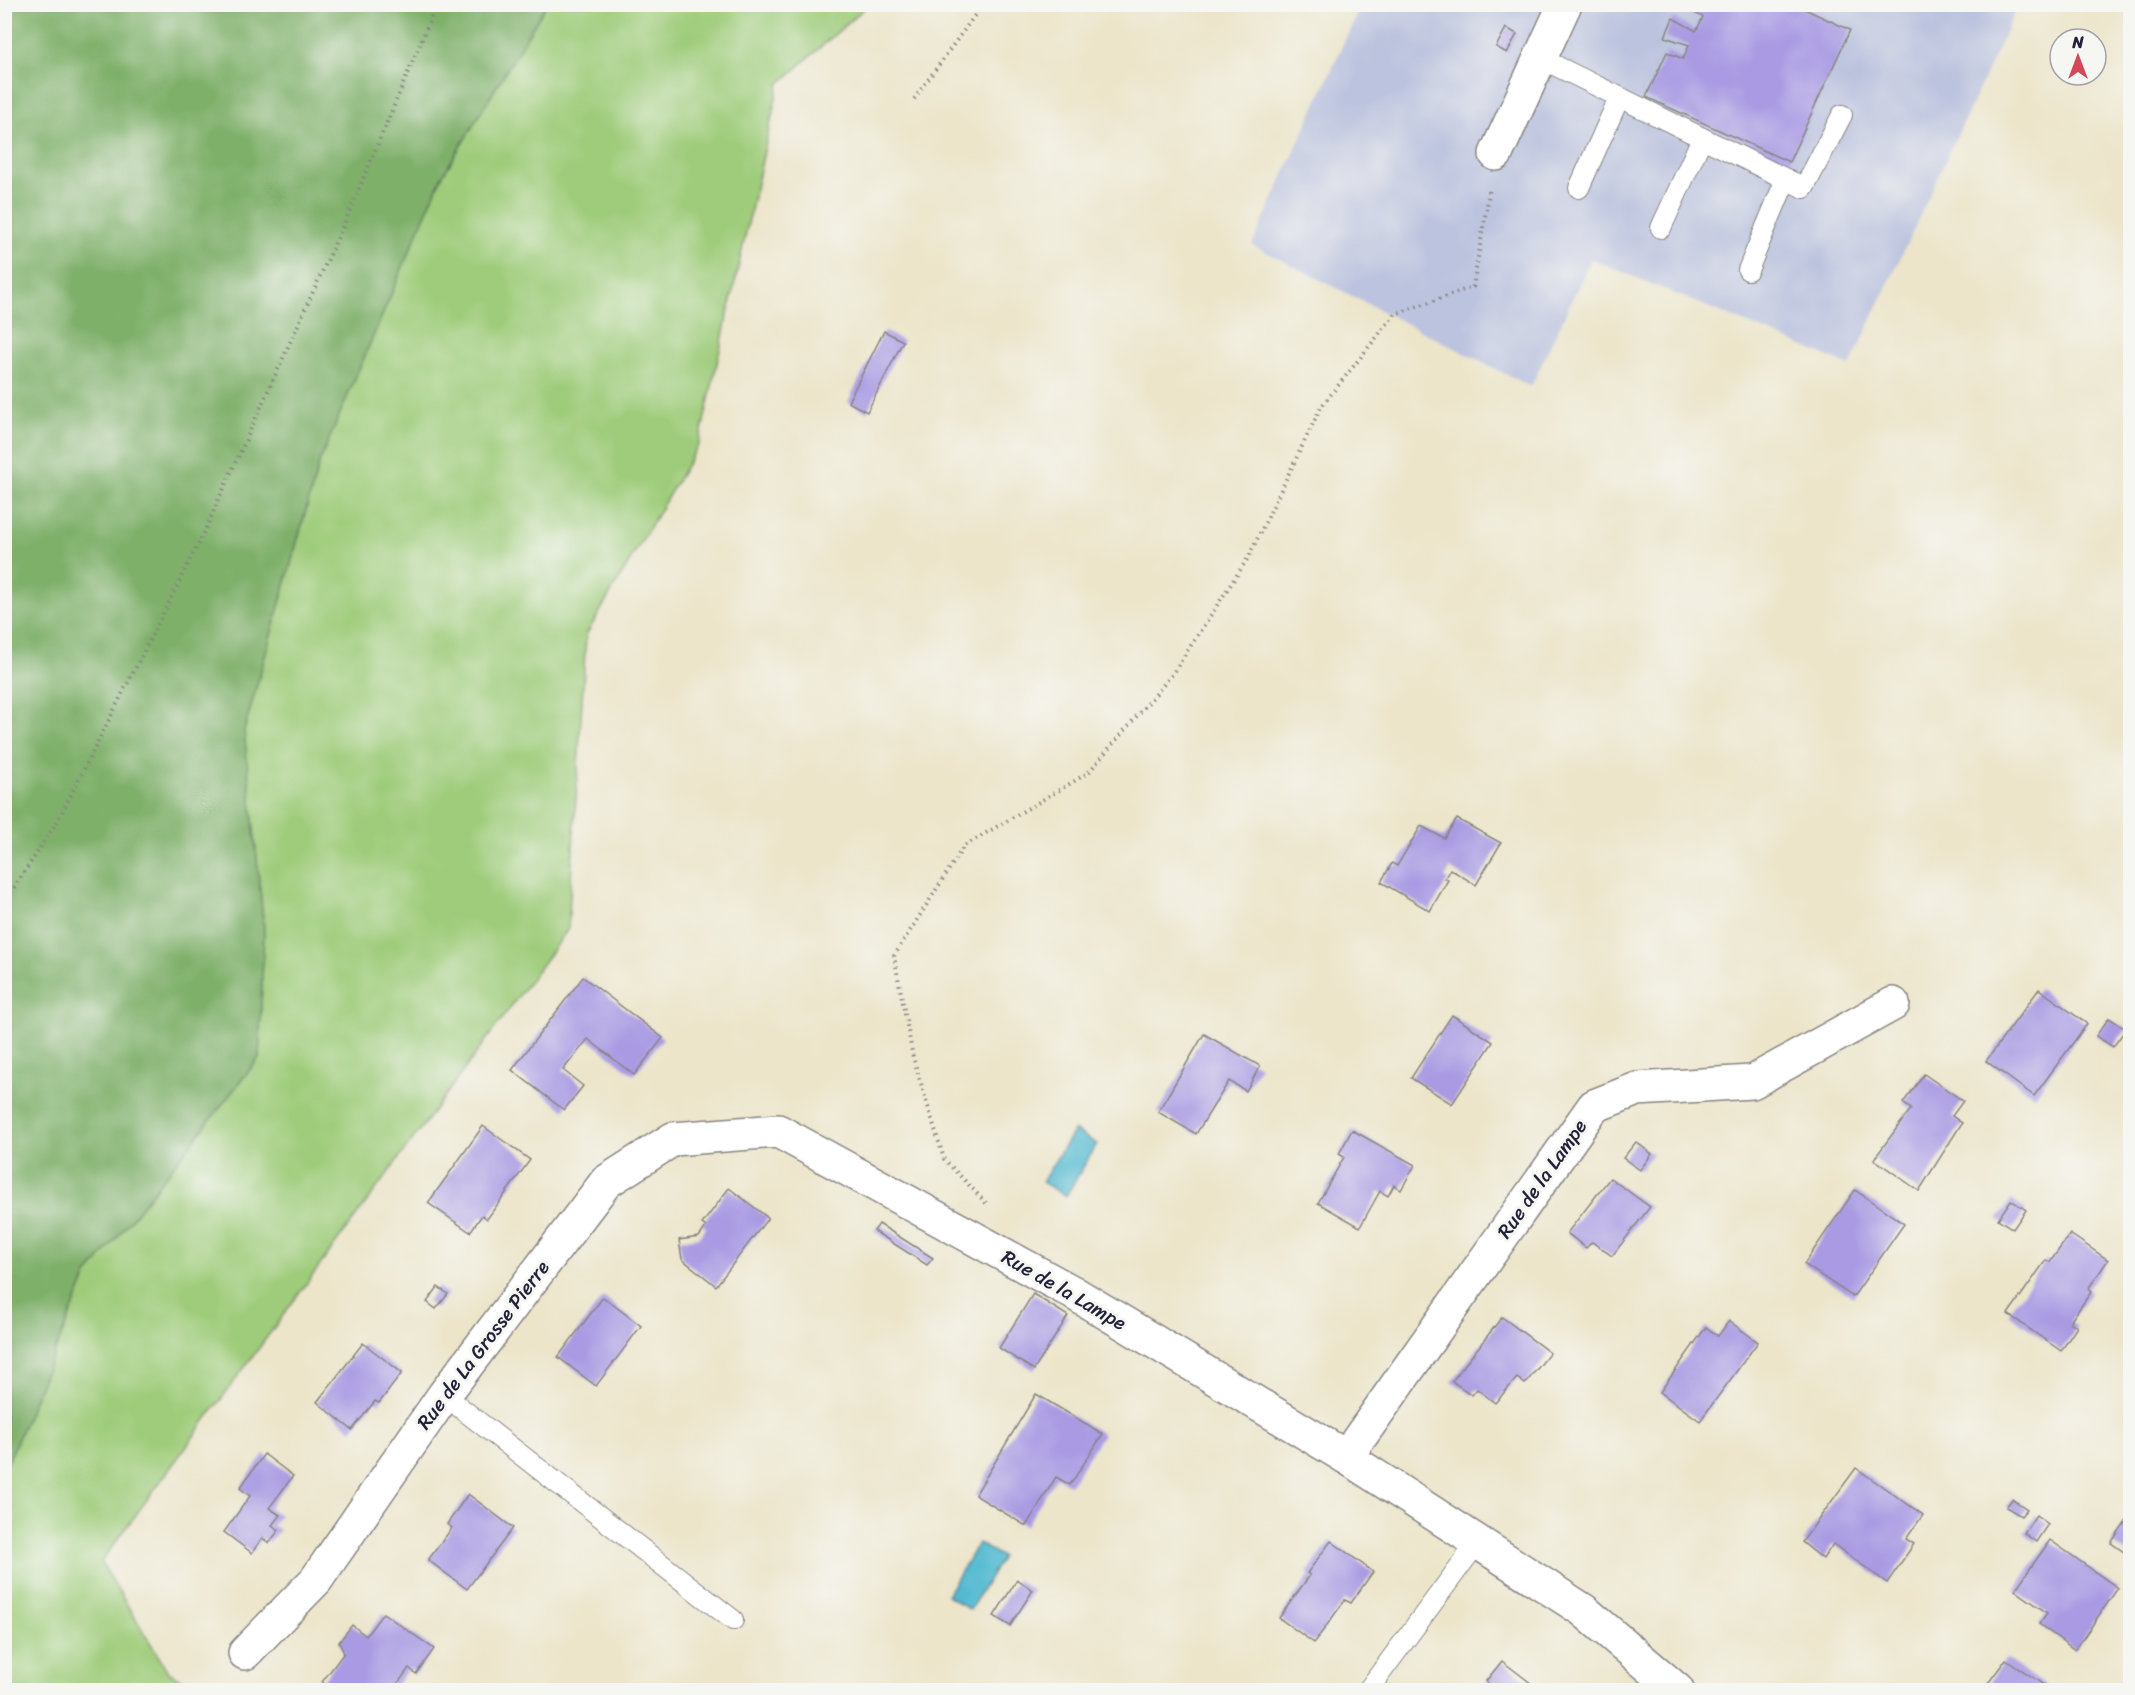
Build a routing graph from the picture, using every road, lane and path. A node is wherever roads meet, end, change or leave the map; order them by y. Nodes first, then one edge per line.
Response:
1 (437, 4) edge
2 (983, 4) edge
3 (1565, 4) edge
4 (1540, 58) junction
5 (1619, 98) junction
6 (914, 99) dead end
7 (1842, 115) dead end
8 (1702, 138) junction
9 (1496, 154) joint
10 (1786, 179) junction
11 (1579, 188) dead end
12 (1661, 228) dead end
13 (1748, 270) dead end
14 (4, 903) edge
15 (1893, 1004) dead end
16 (778, 1131) joint
17 (992, 1209) dead end
18 (444, 1395) junction
19 (1346, 1457) junction
20 (1478, 1543) junction
21 (733, 1620) dead end
22 (245, 1653) dead end
23 (1368, 1690) edge
24 (1677, 1690) edge

1 - 14 path
2 - 6 path
3 - 4 street
4 - 5 lane
4 - 9 street
5 - 8 lane
5 - 11 lane
7 - 10 lane
8 - 10 lane
8 - 12 lane
9 - 17 path
10 - 13 lane
15 - 19 street, Rue de la Lampe
16 - 18 street, Rue de La Grosse Pierre
16 - 19 street, Rue de la Lampe
18 - 21 lane
18 - 22 street, Rue de La Grosse Pierre
19 - 20 street, Rue de la Lampe
20 - 23 lane
20 - 24 street, Rue de la Lampe

